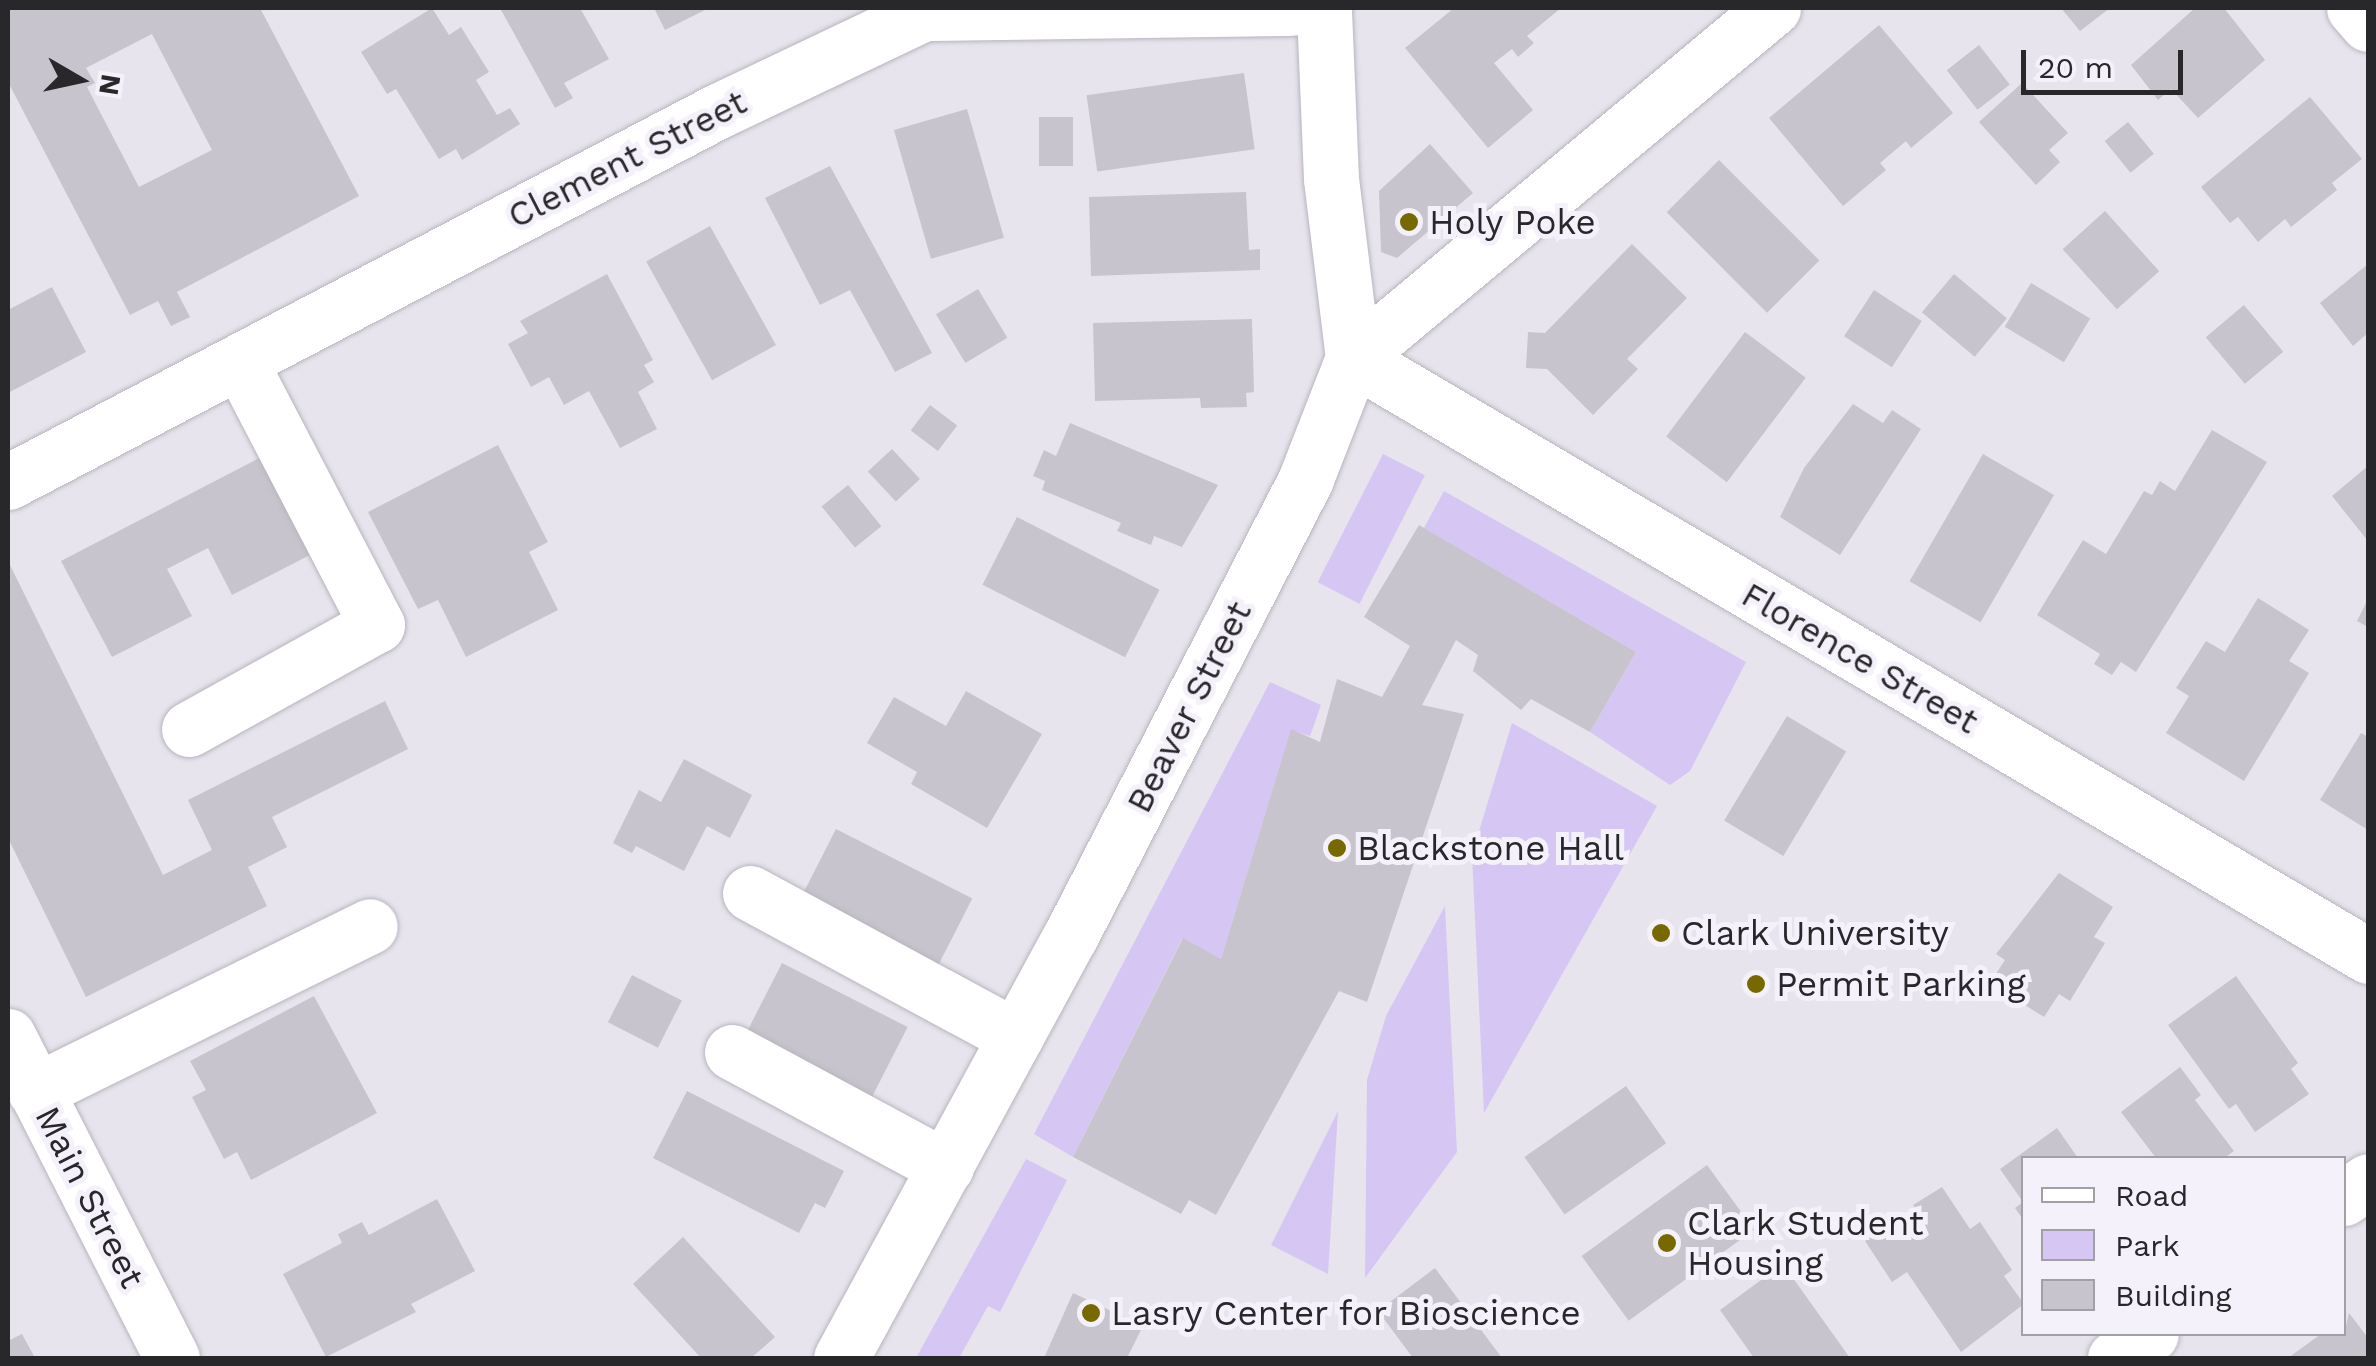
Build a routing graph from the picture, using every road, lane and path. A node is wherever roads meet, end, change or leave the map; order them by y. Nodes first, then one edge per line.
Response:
1 (1291, 8) edge
2 (1324, 8) edge
3 (1773, 8) edge
4 (2354, 8) edge
5 (2368, 24) edge
6 (1352, 358) junction
7 (241, 364) junction
8 (8, 482) edge
9 (189, 728) dead end
10 (750, 893) dead end
11 (370, 926) dead end
12 (2368, 956) edge
13 (1016, 1037) junction
14 (732, 1052) dead end
15 (18, 1065) edge
16 (946, 1167) junction
17 (2368, 1180) edge
18 (2346, 1196) edge
19 (2147, 1336) edge
20 (172, 1358) edge
21 (842, 1358) edge
22 (2115, 1358) edge

1 - 7 street, Clement Street
2 - 6 street, Beaver Street
3 - 6 street
4 - 5 street
6 - 12 street, Florence Street
6 - 13 street, Beaver Street
7 - 8 street, Clement Street
7 - 9 street
10 - 13 street
11 - 15 street
13 - 16 street, Beaver Street
14 - 16 street
15 - 20 street, Main Street
16 - 21 street, Beaver Street
17 - 18 street
19 - 22 street

